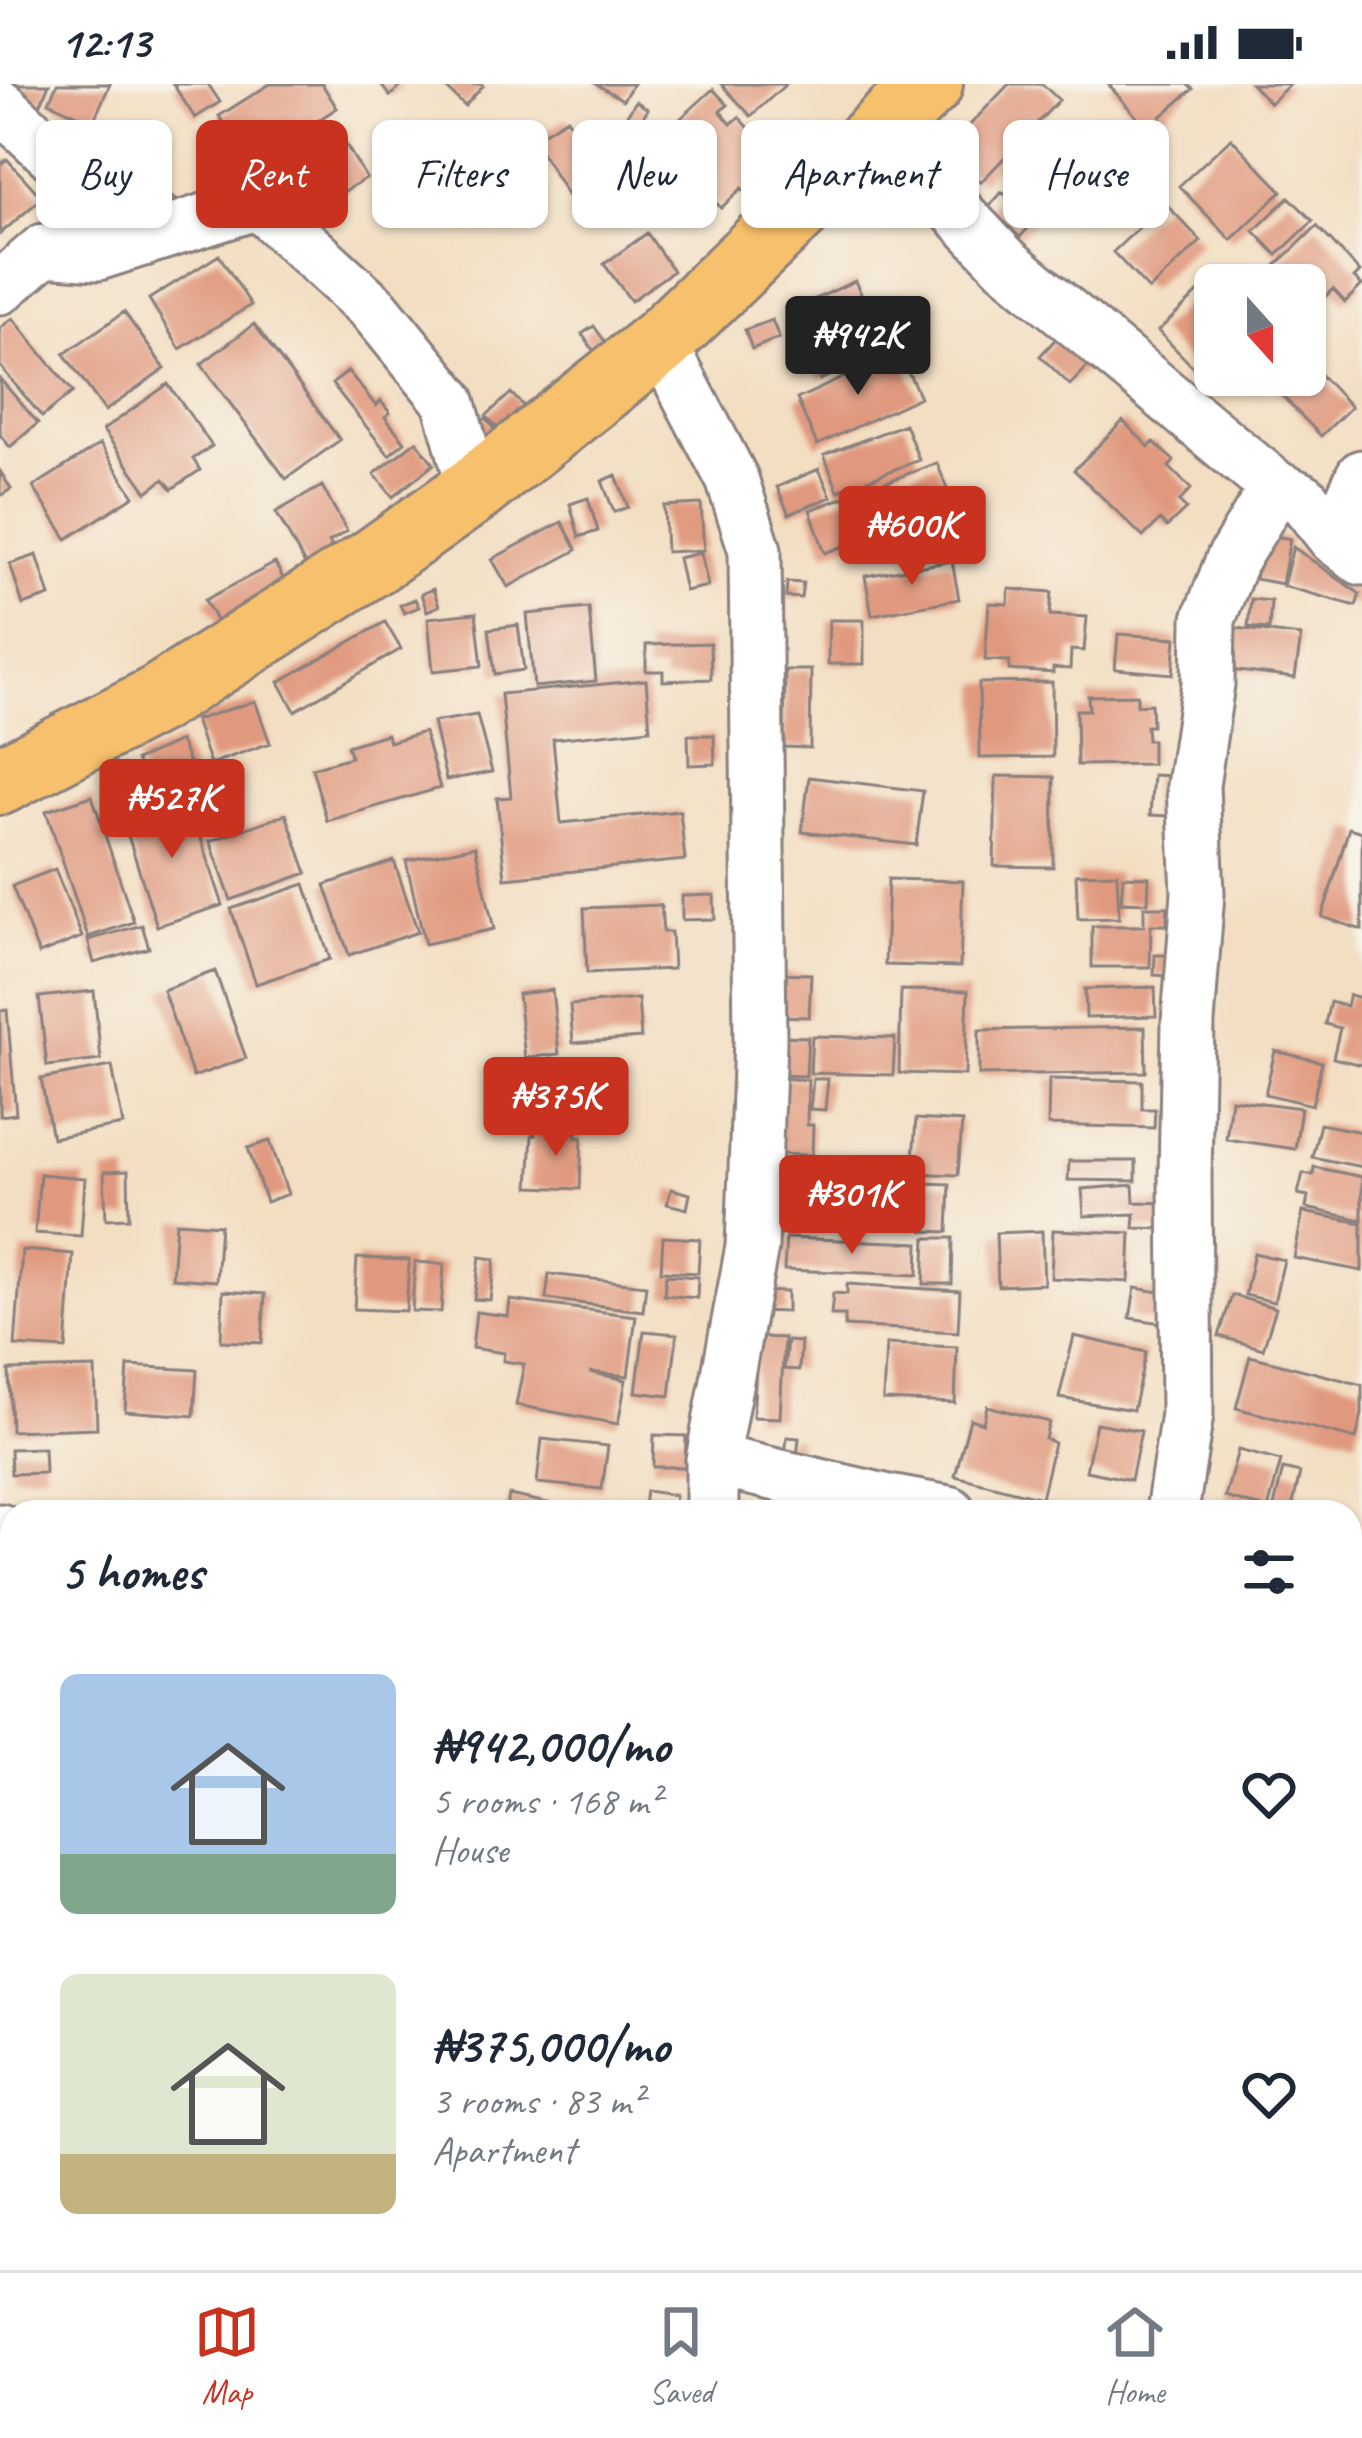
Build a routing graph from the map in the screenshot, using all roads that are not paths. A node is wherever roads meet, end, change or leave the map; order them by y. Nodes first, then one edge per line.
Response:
1 (929, 84) edge
2 (0, 105) edge
3 (889, 120) edge
4 (777, 228) edge
5 (972, 228) edge
6 (144, 240) junction
7 (0, 288) edge
8 (660, 342) junction
9 (1362, 464) edge
10 (1362, 476) edge
11 (474, 490) junction
12 (1319, 521) edge
13 (0, 781) edge
14 (712, 1460) junction
15 (712, 1500) edge
16 (885, 1500) edge
17 (1174, 1500) edge

1 - 3 main road
2 - 6 street
4 - 8 main road
5 - 12 street
6 - 7 street
6 - 11 street
8 - 11 main road
8 - 14 street
9 - 12 street
10 - 12 street
11 - 13 main road
12 - 17 street
14 - 15 street
14 - 16 street

